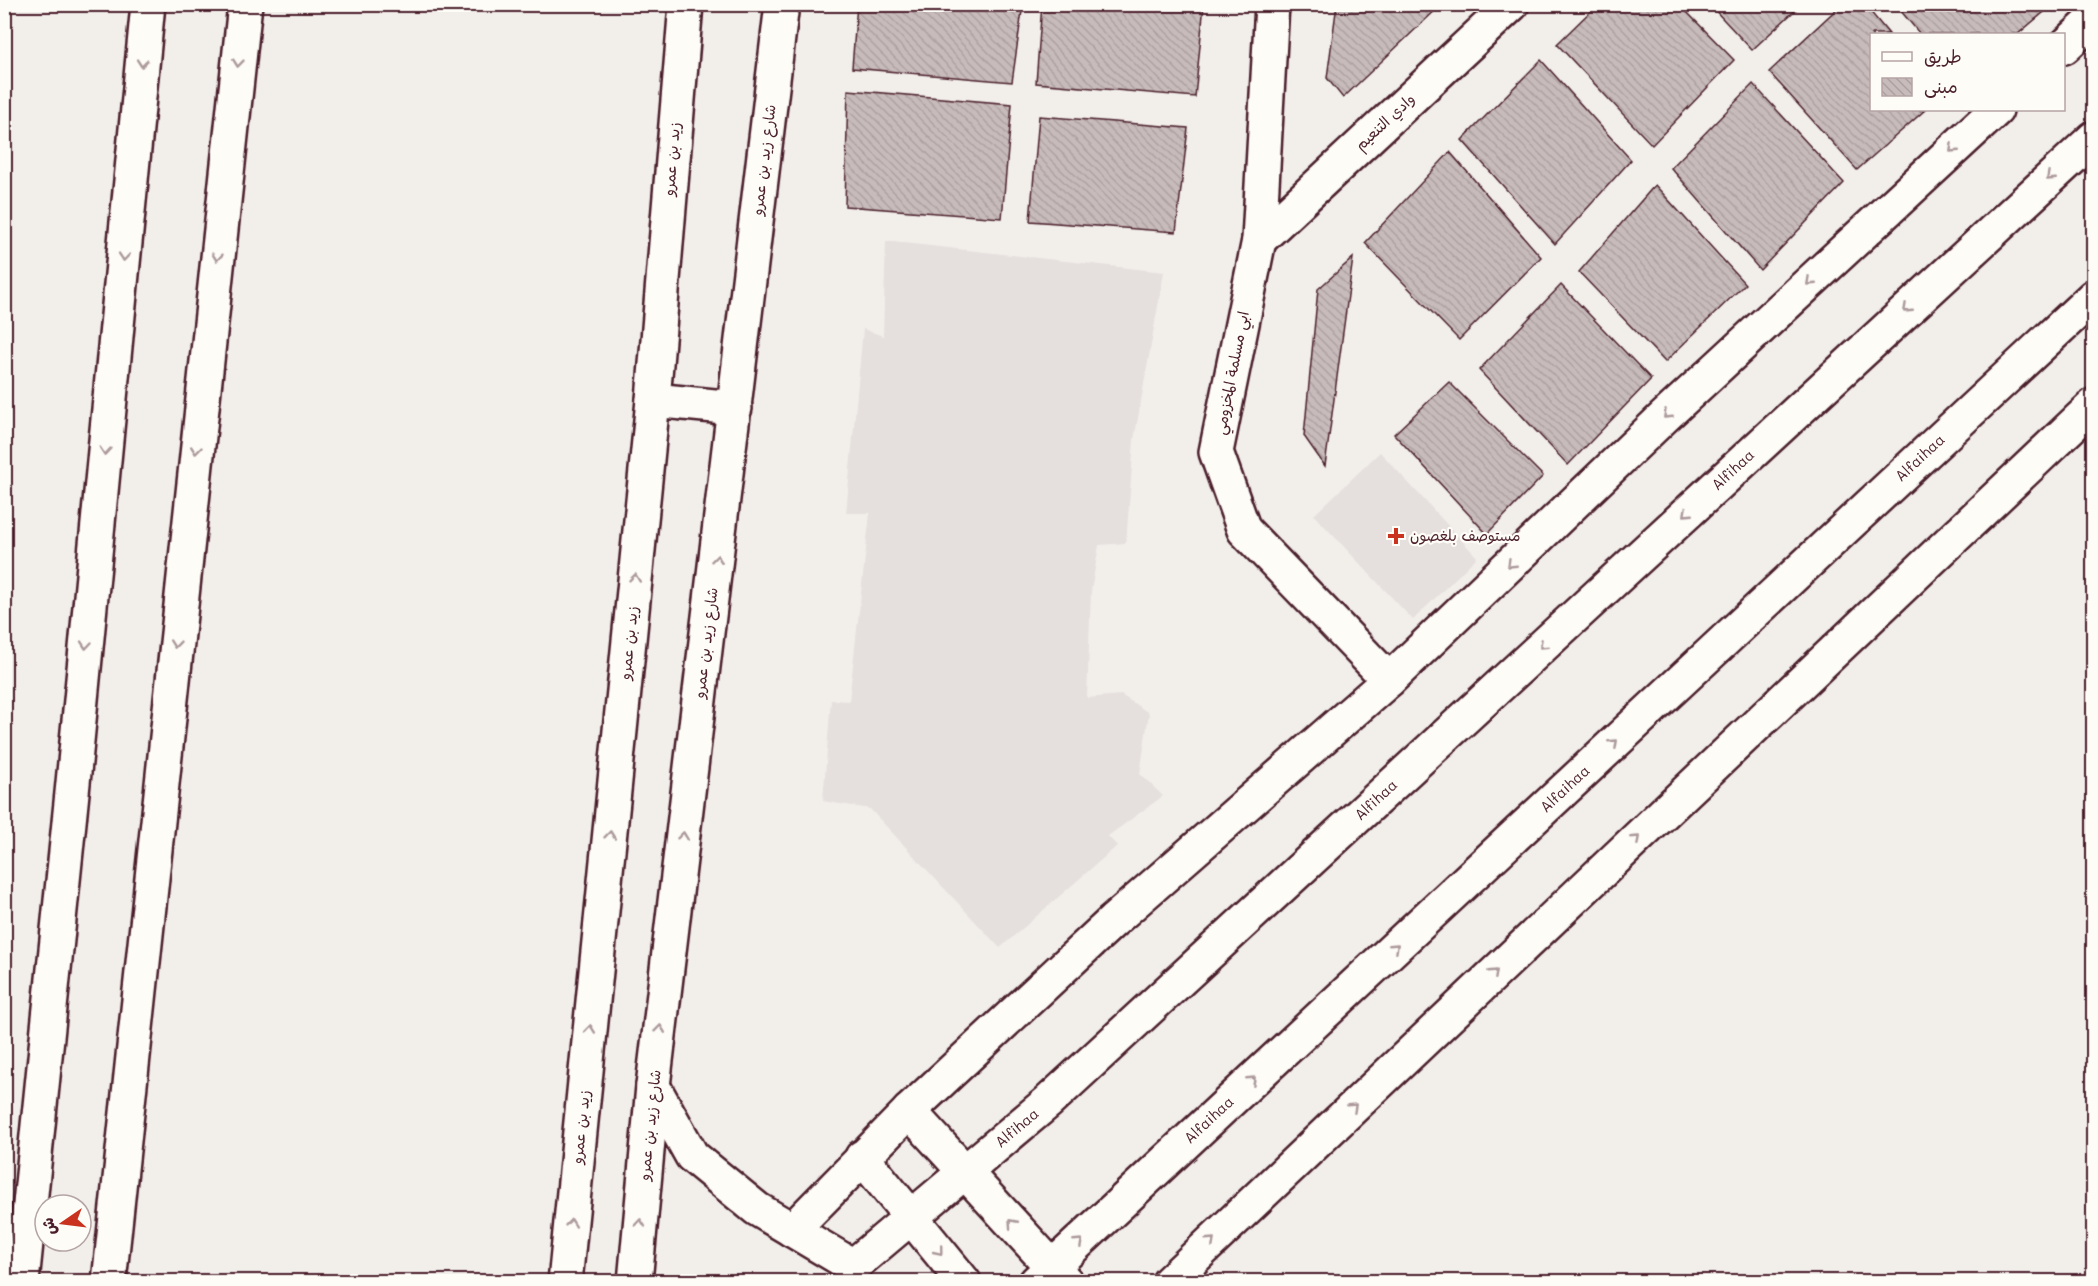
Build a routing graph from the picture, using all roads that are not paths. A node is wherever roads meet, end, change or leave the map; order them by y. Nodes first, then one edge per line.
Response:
1 (148, 4) edge
2 (244, 4) edge
3 (672, 4) edge
4 (686, 4) edge
5 (782, 4) edge
6 (1272, 4) edge
7 (1512, 4) edge
8 (2094, 19) edge
9 (2065, 46) edge
10 (1995, 111) edge
11 (2094, 138) edge
12 (673, 149) junction
13 (1258, 240) junction
14 (2094, 296) edge
15 (653, 400) junction
16 (2094, 405) edge
17 (735, 408) junction
18 (1389, 680) junction
19 (653, 1086) junction
20 (909, 1111) junction
21 (862, 1158) junction
22 (965, 1171) junction
23 (912, 1218) junction
24 (792, 1230) junction
25 (861, 1274) edge
26 (1052, 1276) edge
27 (22, 1281) edge
28 (109, 1281) edge
29 (565, 1281) edge
30 (634, 1281) edge
31 (964, 1281) edge
32 (1169, 1281) edge

1 -> 27 street
2 -> 28 street
3 - 12 street
4 - 12 street, زيد بن عمرو
5 - 17 street, شارع زيد بن عمرو
6 - 13 street, ابي مسلمة المخزومي
7 - 13 street, وادي التنعيم
8 - 9 street
10 -> 18 street
11 -> 22 street, Alfihaa
12 - 15 street, زيد بن عمرو
13 - 18 street, ابي مسلمة المخزومي
26 -> 14 street, Alfaihaa
15 - 17 street
29 -> 15 street, زيد بن عمرو
32 -> 16 street
19 -> 17 street, شارع زيد بن عمرو
18 - 20 street
19 - 24 street, Alfihaa
30 -> 19 street, شارع زيد بن عمرو
20 - 21 street
20 - 22 street
21 - 23 street
21 - 24 street
22 - 23 street, Alfihaa
26 -> 22 street
23 - 25 street, Alfihaa
23 -> 31 street
24 - 25 street, Alfihaa

